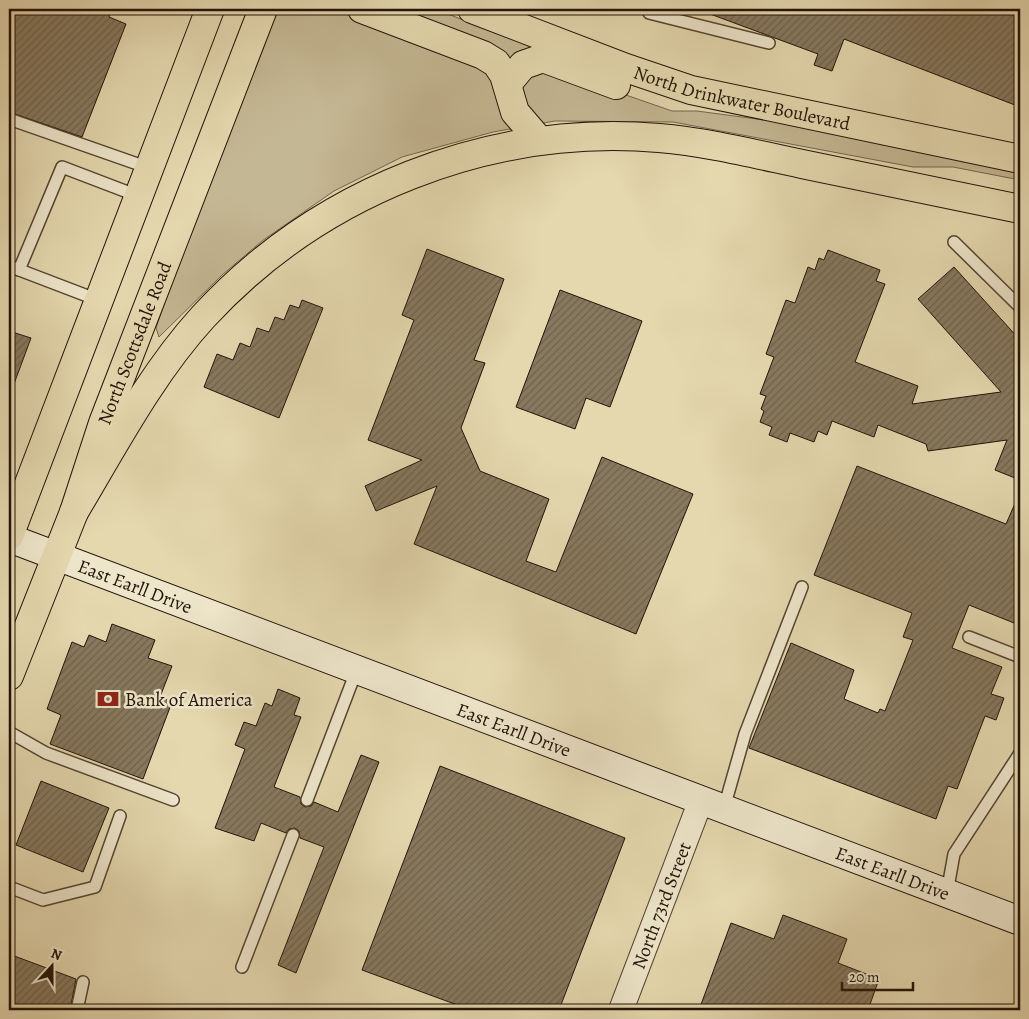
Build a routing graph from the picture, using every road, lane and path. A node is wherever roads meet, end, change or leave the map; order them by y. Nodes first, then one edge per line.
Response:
1 (210, 9) edge
2 (263, 9) edge
3 (362, 9) edge
4 (472, 9) edge
5 (649, 13) dead end
6 (769, 43) dead end
7 (508, 83) junction
8 (711, 95) junction
9 (9, 119) edge
10 (539, 140) junction
11 (1020, 159) edge
12 (148, 168) junction
13 (138, 196) junction
14 (1010, 207) edge
15 (954, 242) dead end
16 (14, 268) edge
17 (98, 300) junction
18 (1020, 307) edge
19 (74, 512) junction
20 (9, 537) edge
21 (57, 556) junction
22 (802, 586) dead end
23 (969, 637) dead end
24 (1020, 657) edge
25 (357, 669) junction
26 (9, 676) edge
27 (9, 732) edge
28 (1020, 753) edge
29 (174, 800) dead end
30 (307, 800) dead end
31 (713, 804) junction
32 (120, 816) dead end
33 (293, 835) dead end
34 (9, 887) edge
35 (947, 893) junction
36 (1020, 921) edge
37 (242, 967) dead end
38 (83, 982) dead end
39 (77, 1010) edge
40 (621, 1010) edge

1 - 12 main road
2 - 19 main road, North Scottsdale Road
3 - 7 main road
4 - 8 main road, North Drinkwater Boulevard
5 - 6 lane
7 - 8 main road
7 - 10 main road
8 - 11 main road, North Drinkwater Boulevard
9 - 12 lane
10 - 14 main road
10 - 19 main road
12 - 13 main road
13 - 16 lane
13 - 17 main road
15 - 18 lane
16 - 17 lane
17 - 20 main road
19 - 21 main road, North Scottsdale Road
20 - 21 street, East Earll Drive
21 - 25 street, East Earll Drive
21 - 26 main road, North Scottsdale Road
22 - 31 lane
23 - 24 lane
25 - 30 lane
25 - 31 street, East Earll Drive
27 - 29 lane
28 - 35 lane
31 - 35 street, East Earll Drive
31 - 40 street, North 73rd Street
32 - 34 lane
33 - 37 lane
35 - 36 street, East Earll Drive
38 - 39 lane

